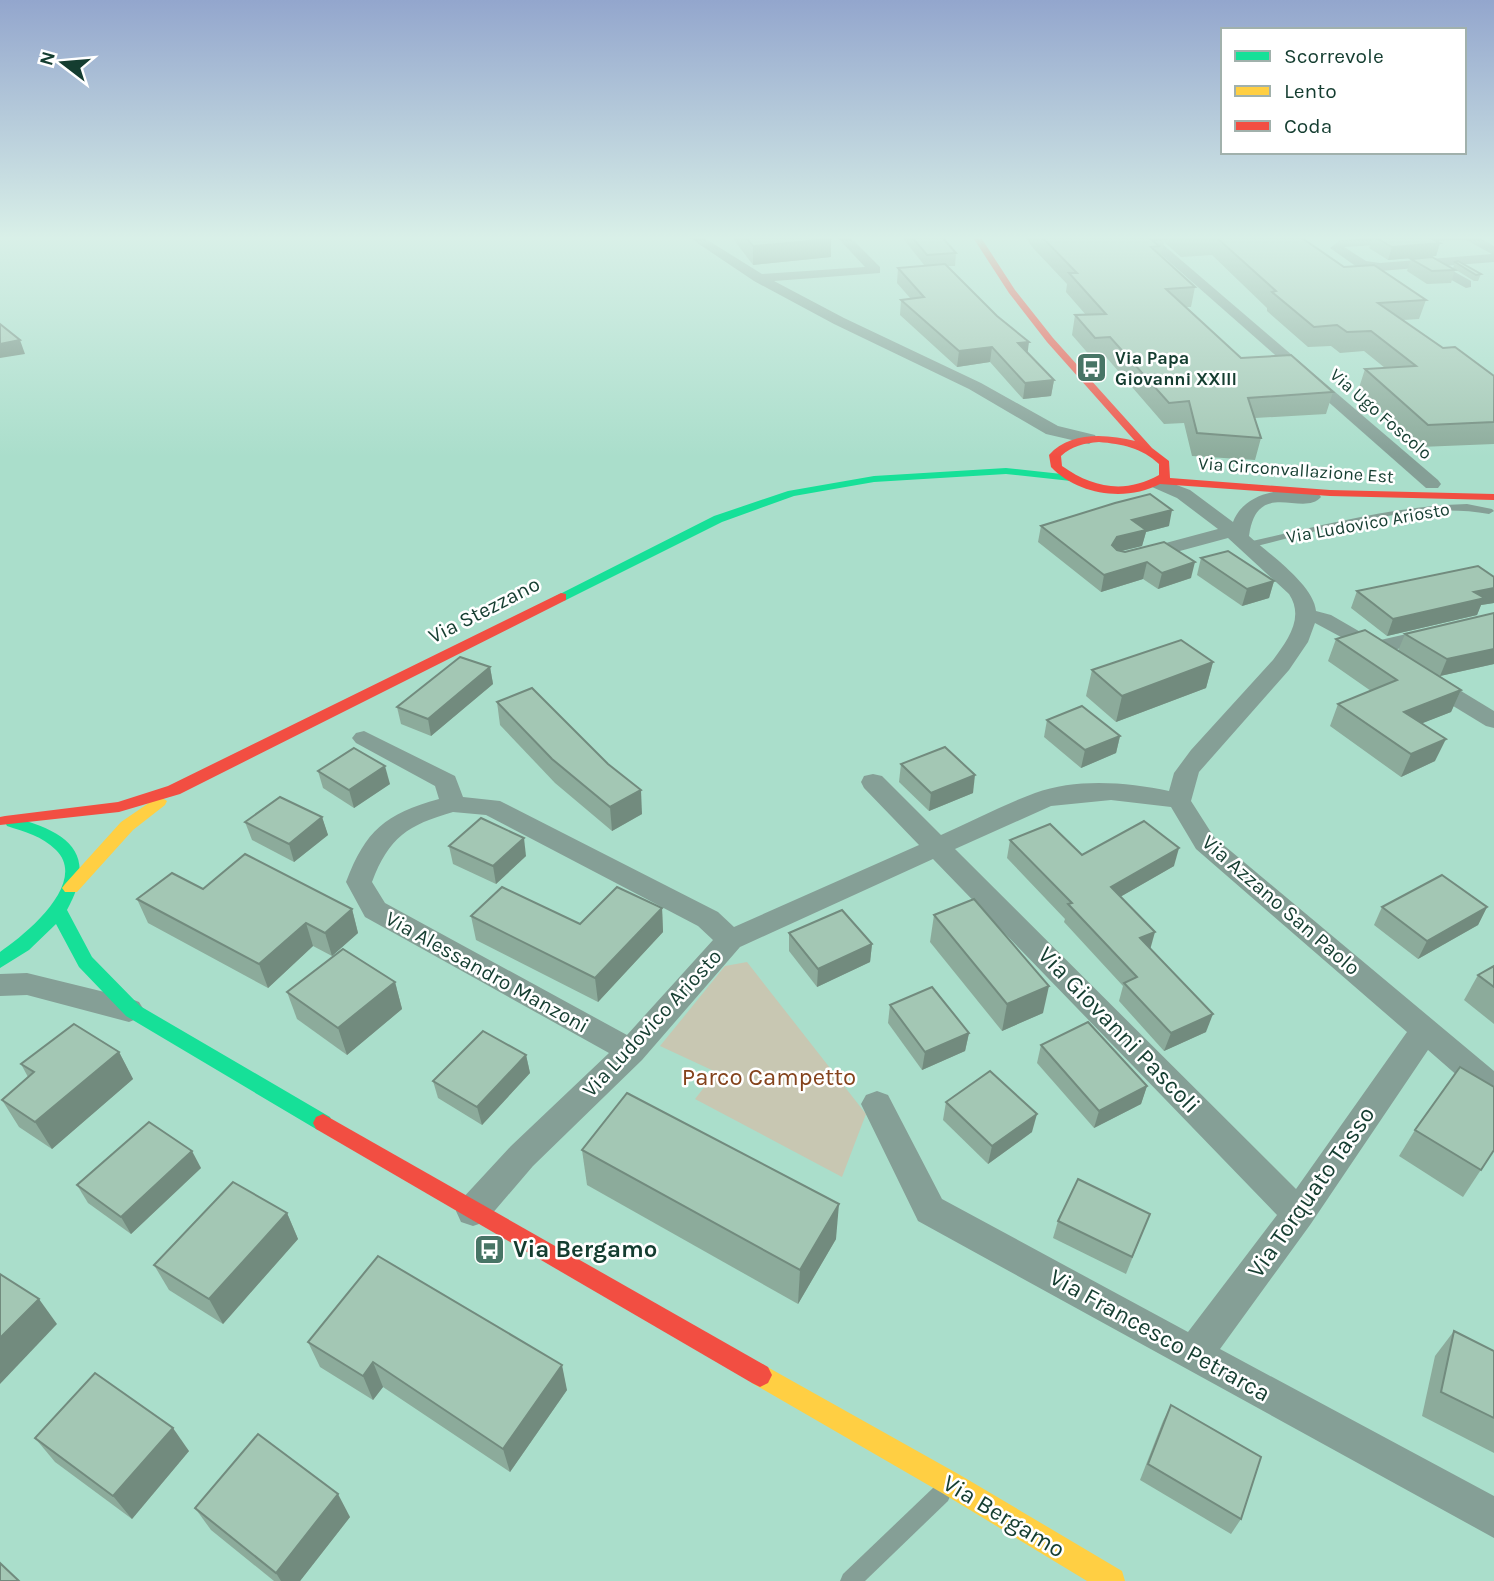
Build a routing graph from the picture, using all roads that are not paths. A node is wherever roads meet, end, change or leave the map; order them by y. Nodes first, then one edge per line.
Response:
1 (818, 310) edge
2 (1027, 310) edge
3 (1228, 310) edge
4 (1127, 426) junction
5 (1052, 430) junction
6 (1094, 439) junction
7 (1147, 449) junction
8 (1057, 453) junction
9 (1165, 463) junction
10 (1006, 471) junction
11 (1071, 478) junction
12 (1159, 482) junction
13 (1135, 490) junction
14 (1430, 490) junction
15 (1402, 496) junction
16 (1187, 498) junction
17 (1491, 504) edge
18 (1239, 538) junction
19 (1121, 560) edge
20 (1307, 615) junction
21 (1494, 621) edge
22 (1373, 648) junction
23 (1494, 721) edge
24 (364, 738) dead end
25 (873, 782) dead end
26 (174, 790) junction
27 (1179, 801) junction
28 (453, 804) junction
29 (3, 821) edge
30 (939, 847) junction
31 (71, 888) junction
32 (58, 912) junction
33 (730, 940) junction
34 (0, 961) edge
35 (0, 985) edge
36 (132, 1011) junction
37 (1425, 1030) junction
38 (631, 1051) junction
39 (1494, 1089) edge
40 (877, 1104) dead end
41 (473, 1211) junction
42 (1298, 1214) junction
43 (1195, 1353) junction
44 (951, 1484) junction
45 (1494, 1518) edge
46 (850, 1581) edge
47 (1112, 1581) edge

1 - 5 street
2 - 4 main road
3 - 14 street, Via Ugo Foscolo
4 - 6 main road
4 - 7 main road
5 - 6 street
5 - 8 street
6 - 7 main road
6 - 8 main road
7 - 9 main road
8 - 10 main road
8 - 11 main road
9 - 12 main road
9 - 14 main road, Via Circonvallazione Est
10 - 11 main road
10 - 26 main road, Via Stezzano
11 - 13 main road
12 - 13 main road
12 - 15 main road, Via Circonvallazione Est
12 - 16 street
13 - 16 street
14 - 15 main road, Via Circonvallazione Est
14 - 17 main road, Via Circonvallazione Est
15 - 18 street
16 - 18 street
17 - 18 lane, Via Ludovico Ariosto
18 - 19 street
18 - 20 street
20 - 22 street
20 - 27 street
21 - 22 street
22 - 23 street
24 - 28 street
25 - 30 street
26 - 29 main road, Via Stezzano
26 - 31 main road, Via Stezzano
27 - 30 street, Via Ludovico Ariosto
27 - 37 street, Via Azzano San Paolo
28 - 33 street, Via Alessandro Manzoni
28 - 38 street, Via Alessandro Manzoni
29 - 31 main road, Via Stezzano
30 - 33 street, Via Ludovico Ariosto
30 - 42 street, Via Giovanni Pascoli
31 - 32 main road, Via Stezzano
32 - 34 main road, Via Stezzano
32 - 36 main road, Via Bergamo
33 - 38 street, Via Ludovico Ariosto
35 - 36 street, Via Bergamo
36 - 41 main road, Via Bergamo
37 - 39 street, Via Azzano San Paolo
37 - 42 street, Via Torquato Tasso
38 - 41 street, Via Ludovico Ariosto
40 - 43 street, Via Francesco Petrarca
41 - 44 main road, Via Bergamo
42 - 43 street, Via Torquato Tasso
43 - 45 street, Via Francesco Petrarca
44 - 46 lane
44 - 47 main road, Via Bergamo

